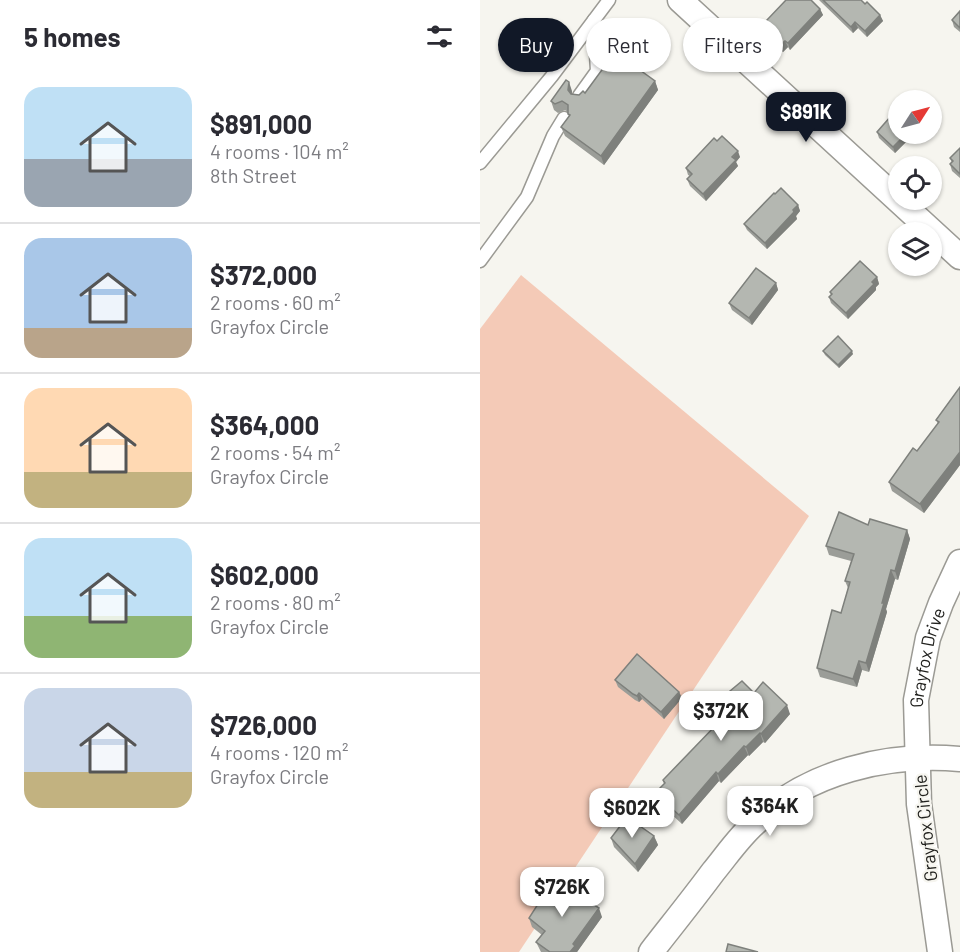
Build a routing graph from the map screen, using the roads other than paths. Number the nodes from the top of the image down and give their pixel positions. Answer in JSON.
{"nodes":[{"id":1,"x":609,"y":0,"type":"edge"},
{"id":2,"x":680,"y":0,"type":"edge"},
{"id":3,"x":596,"y":18,"type":"edge"},
{"id":4,"x":586,"y":31,"type":"edge"},
{"id":5,"x":596,"y":72,"type":"edge"},
{"id":6,"x":579,"y":96,"type":"edge"},
{"id":7,"x":564,"y":118,"type":"edge"},
{"id":8,"x":480,"y":163,"type":"edge"},
{"id":9,"x":960,"y":257,"type":"edge"},
{"id":10,"x":480,"y":261,"type":"edge"},
{"id":11,"x":960,"y":562,"type":"edge"},
{"id":12,"x":960,"y":759,"type":"edge"},
{"id":13,"x":917,"y":760,"type":"junction"},
{"id":14,"x":651,"y":952,"type":"edge"},
{"id":15,"x":940,"y":952,"type":"edge"}],
"edges":[{"from":1,"to":3,"type":"lane"},
{"from":2,"to":9,"type":"street"},
{"from":4,"to":8,"type":"lane"},
{"from":5,"to":6,"type":"lane"},
{"from":7,"to":10,"type":"lane"},
{"from":11,"to":13,"type":"street","name":"Grayfox Drive"},
{"from":12,"to":13,"type":"street"},
{"from":13,"to":14,"type":"street","name":"Grayfox Circle"},
{"from":13,"to":15,"type":"street","name":"Grayfox Circle"}]}
